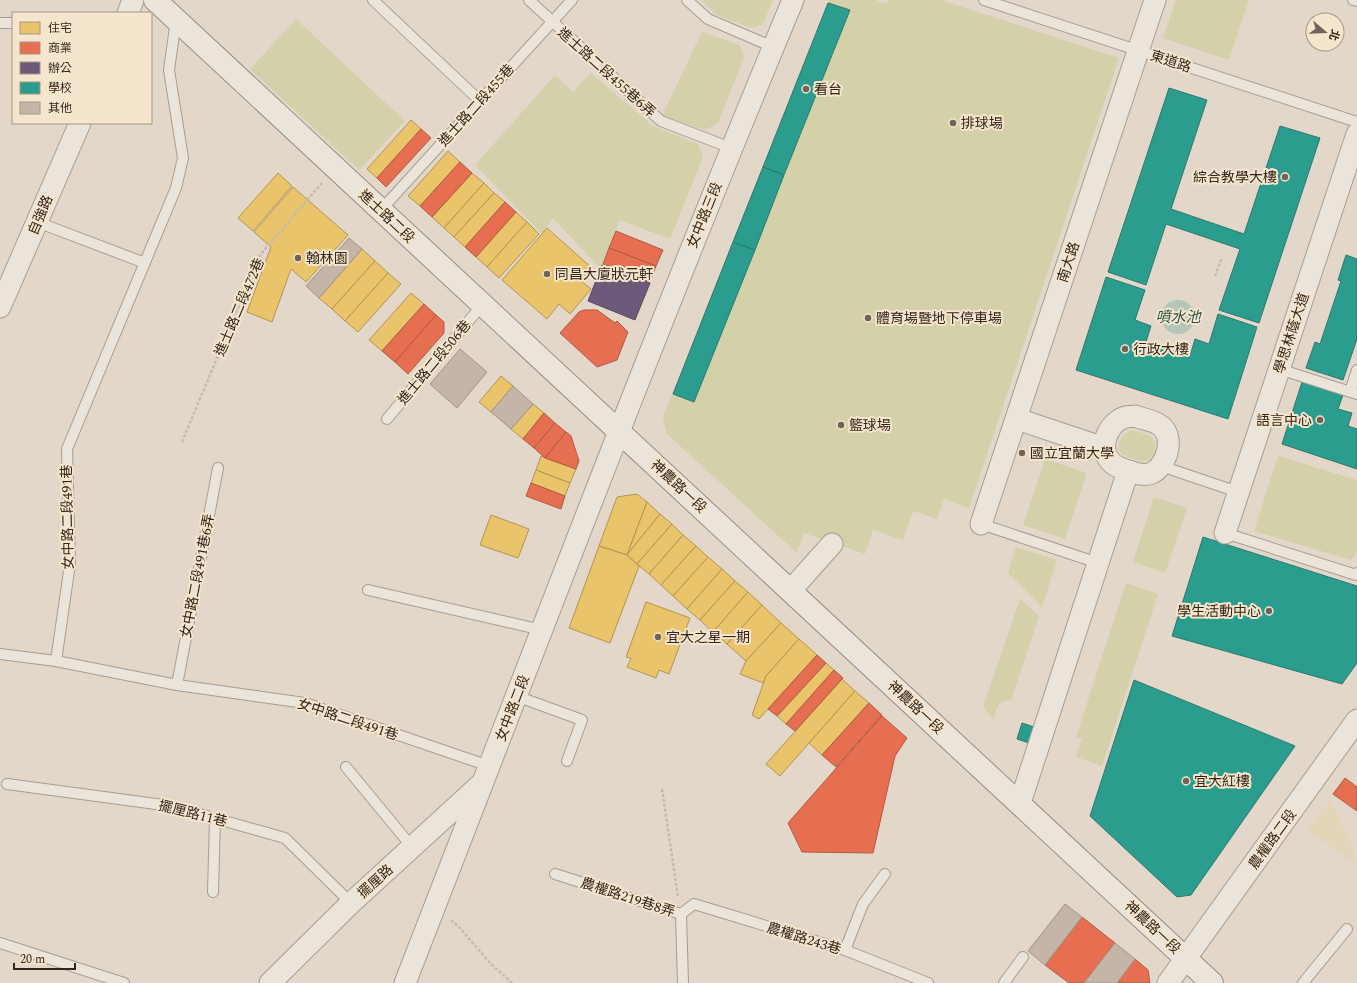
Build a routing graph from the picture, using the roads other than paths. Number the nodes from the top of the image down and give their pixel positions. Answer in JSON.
{"nodes":[{"id":1,"x":133,"y":0,"type":"edge"},
{"id":2,"x":155,"y":0,"type":"edge"},
{"id":3,"x":373,"y":0,"type":"edge"},
{"id":4,"x":529,"y":0,"type":"edge"},
{"id":5,"x":572,"y":0,"type":"edge"},
{"id":6,"x":687,"y":0,"type":"edge"},
{"id":7,"x":793,"y":0,"type":"edge"},
{"id":8,"x":984,"y":0,"type":"edge"},
{"id":9,"x":1155,"y":0,"type":"edge"},
{"id":10,"x":1354,"y":0,"type":"edge"},
{"id":11,"x":1357,"y":1,"type":"edge"},
{"id":12,"x":128,"y":12,"type":"edge"},
{"id":13,"x":176,"y":20,"type":"junction"},
{"id":14,"x":12,"y":22,"type":"edge"},
{"id":15,"x":552,"y":22,"type":"junction"},
{"id":16,"x":0,"y":23,"type":"edge"},
{"id":17,"x":773,"y":47,"type":"junction"},
{"id":18,"x":1138,"y":50,"type":"junction"},
{"id":19,"x":480,"y":101,"type":"junction"},
{"id":20,"x":1357,"y":122,"type":"edge"},
{"id":21,"x":80,"y":124,"type":"edge"},
{"id":22,"x":1357,"y":134,"type":"edge"},
{"id":23,"x":731,"y":148,"type":"junction"},
{"id":24,"x":381,"y":210,"type":"junction"},
{"id":25,"x":37,"y":222,"type":"junction"},
{"id":26,"x":144,"y":263,"type":"junction"},
{"id":27,"x":482,"y":305,"type":"junction"},
{"id":28,"x":0,"y":307,"type":"edge"},
{"id":29,"x":1279,"y":369,"type":"junction"},
{"id":30,"x":1357,"y":370,"type":"edge"},
{"id":31,"x":1353,"y":393,"type":"edge"},
{"id":32,"x":387,"y":419,"type":"dead end"},
{"id":33,"x":1017,"y":419,"type":"junction"},
{"id":34,"x":618,"y":432,"type":"junction"},
{"id":35,"x":1104,"y":448,"type":"junction"},
{"id":36,"x":1161,"y":466,"type":"junction"},
{"id":37,"x":218,"y":468,"type":"dead end"},
{"id":38,"x":1128,"y":471,"type":"junction"},
{"id":39,"x":1238,"y":492,"type":"junction"},
{"id":40,"x":982,"y":524,"type":"joint"},
{"id":41,"x":1225,"y":533,"type":"joint"},
{"id":42,"x":832,"y":544,"type":"dead end"},
{"id":43,"x":1098,"y":563,"type":"junction"},
{"id":44,"x":1357,"y":573,"type":"edge"},
{"id":45,"x":368,"y":590,"type":"dead end"},
{"id":46,"x":791,"y":590,"type":"junction"},
{"id":47,"x":542,"y":630,"type":"junction"},
{"id":48,"x":0,"y":654,"type":"edge"},
{"id":49,"x":56,"y":662,"type":"junction"},
{"id":50,"x":177,"y":685,"type":"junction"},
{"id":51,"x":516,"y":696,"type":"junction"},
{"id":52,"x":1357,"y":721,"type":"edge"},
{"id":53,"x":567,"y":761,"type":"dead end"},
{"id":54,"x":346,"y":767,"type":"dead end"},
{"id":55,"x":486,"y":774,"type":"junction"},
{"id":56,"x":7,"y":784,"type":"dead end"},
{"id":57,"x":1020,"y":803,"type":"junction"},
{"id":58,"x":215,"y":818,"type":"junction"},
{"id":59,"x":412,"y":847,"type":"junction"},
{"id":60,"x":555,"y":874,"type":"dead end"},
{"id":61,"x":885,"y":874,"type":"dead end"},
{"id":62,"x":214,"y":892,"type":"dead end"},
{"id":63,"x":351,"y":903,"type":"junction"},
{"id":64,"x":681,"y":914,"type":"junction"},
{"id":65,"x":1347,"y":929,"type":"dead end"},
{"id":66,"x":0,"y":943,"type":"edge"},
{"id":67,"x":845,"y":950,"type":"junction"},
{"id":68,"x":1023,"y":957,"type":"dead end"},
{"id":69,"x":1186,"y":958,"type":"junction"},
{"id":70,"x":122,"y":983,"type":"edge"},
{"id":71,"x":270,"y":983,"type":"edge"},
{"id":72,"x":405,"y":983,"type":"edge"},
{"id":73,"x":683,"y":983,"type":"edge"},
{"id":74,"x":928,"y":983,"type":"edge"},
{"id":75,"x":1004,"y":983,"type":"edge"},
{"id":76,"x":1168,"y":983,"type":"edge"},
{"id":77,"x":1212,"y":983,"type":"edge"},
{"id":78,"x":1303,"y":983,"type":"edge"}],
"edges":[{"from":1,"to":12,"type":"street"},
{"from":2,"to":13,"type":"street","name":"進士路二段"},
{"from":3,"to":19,"type":"lane"},
{"from":4,"to":15,"type":"lane","name":"進士路二段455巷6弄"},
{"from":5,"to":15,"type":"lane","name":"進士路二段455巷"},
{"from":6,"to":17,"type":"lane"},
{"from":7,"to":17,"type":"street","name":"女中路三段"},
{"from":8,"to":18,"type":"lane","name":"東道路"},
{"from":9,"to":18,"type":"street","name":"南大路"},
{"from":10,"to":11,"type":"lane"},
{"from":13,"to":24,"type":"street","name":"進士路二段"},
{"from":13,"to":26,"type":"lane","name":"女中路二段491巷"},
{"from":14,"to":16,"type":"lane"},
{"from":15,"to":19,"type":"lane","name":"進士路二段455巷"},
{"from":15,"to":23,"type":"lane","name":"進士路二段455巷6弄"},
{"from":17,"to":23,"type":"street","name":"女中路三段"},
{"from":18,"to":20,"type":"lane","name":"東道路"},
{"from":18,"to":33,"type":"street","name":"南大路"},
{"from":19,"to":24,"type":"lane","name":"進士路二段455巷"},
{"from":21,"to":25,"type":"street","name":"自強路"},
{"from":22,"to":29,"type":"street","name":"學思林蔭大道"},
{"from":23,"to":34,"type":"street","name":"女中路三段"},
{"from":24,"to":27,"type":"street","name":"進士路二段"},
{"from":25,"to":26,"type":"lane"},
{"from":25,"to":28,"type":"street","name":"自強路"},
{"from":26,"to":49,"type":"lane","name":"女中路二段491巷"},
{"from":27,"to":32,"type":"lane","name":"進士路二段506巷"},
{"from":27,"to":34,"type":"street","name":"進士路二段"},
{"from":29,"to":31,"type":"lane"},
{"from":29,"to":39,"type":"street","name":"學思林蔭大道"},
{"from":30,"to":31,"type":"lane"},
{"from":33,"to":35,"type":"street"},
{"from":33,"to":40,"type":"street","name":"南大路"},
{"from":34,"to":46,"type":"street","name":"神農路一段"},
{"from":34,"to":47,"type":"street","name":"女中路二段"},
{"from":35,"to":36,"type":"street"},
{"from":35,"to":38,"type":"street"},
{"from":36,"to":38,"type":"street"},
{"from":36,"to":39,"type":"lane"},
{"from":37,"to":50,"type":"lane","name":"女中路二段491巷6弄"},
{"from":38,"to":43,"type":"street"},
{"from":39,"to":41,"type":"street","name":"學思林蔭大道"},
{"from":40,"to":43,"type":"lane"},
{"from":41,"to":44,"type":"lane"},
{"from":42,"to":46,"type":"street"},
{"from":43,"to":57,"type":"street"},
{"from":45,"to":47,"type":"lane"},
{"from":46,"to":57,"type":"street","name":"神農路一段"},
{"from":47,"to":51,"type":"street","name":"女中路二段"},
{"from":48,"to":49,"type":"lane"},
{"from":49,"to":50,"type":"lane","name":"女中路二段491巷"},
{"from":50,"to":55,"type":"lane","name":"女中路二段491巷"},
{"from":51,"to":53,"type":"lane"},
{"from":51,"to":55,"type":"street","name":"女中路二段"},
{"from":52,"to":69,"type":"street","name":"農權路二段"},
{"from":54,"to":59,"type":"lane"},
{"from":55,"to":59,"type":"street","name":"擺厘路"},
{"from":55,"to":72,"type":"street","name":"女中路二段"},
{"from":56,"to":58,"type":"lane","name":"擺厘路11巷"},
{"from":57,"to":69,"type":"street","name":"神農路一段"},
{"from":58,"to":62,"type":"lane"},
{"from":58,"to":63,"type":"lane","name":"擺厘路11巷"},
{"from":59,"to":63,"type":"street","name":"擺厘路"},
{"from":60,"to":64,"type":"lane","name":"農權路219巷8弄"},
{"from":61,"to":67,"type":"lane"},
{"from":63,"to":71,"type":"street","name":"擺厘路"},
{"from":64,"to":67,"type":"lane","name":"農權路243巷"},
{"from":64,"to":73,"type":"lane","name":"農權路219巷8弄"},
{"from":65,"to":78,"type":"lane"},
{"from":66,"to":70,"type":"lane"},
{"from":67,"to":74,"type":"lane","name":"農權路243巷"},
{"from":68,"to":75,"type":"lane"},
{"from":69,"to":76,"type":"street","name":"農權路二段"},
{"from":69,"to":77,"type":"street","name":"神農路一段"}]}
